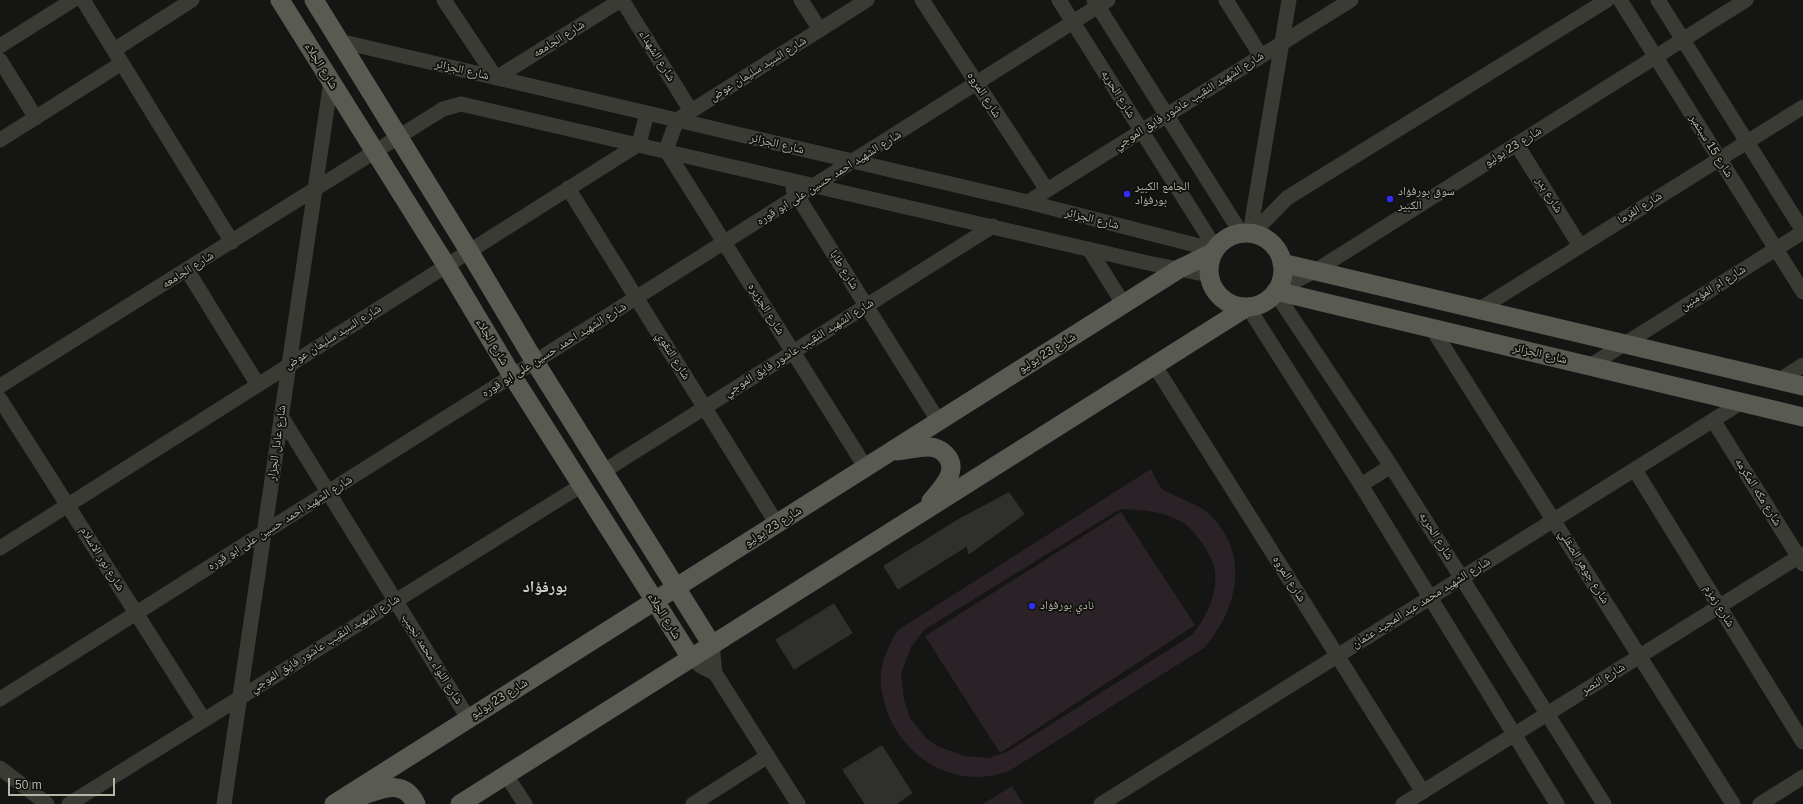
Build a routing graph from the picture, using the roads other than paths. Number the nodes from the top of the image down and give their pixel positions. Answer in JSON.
{"nodes":[{"id":1,"x":73,"y":0,"type":"edge"},
{"id":2,"x":83,"y":0,"type":"edge"},
{"id":3,"x":192,"y":0,"type":"edge"},
{"id":4,"x":280,"y":0,"type":"edge"},
{"id":5,"x":314,"y":0,"type":"edge"},
{"id":6,"x":444,"y":0,"type":"edge"},
{"id":7,"x":622,"y":0,"type":"edge"},
{"id":8,"x":801,"y":0,"type":"edge"},
{"id":9,"x":867,"y":0,"type":"edge"},
{"id":10,"x":922,"y":0,"type":"edge"},
{"id":11,"x":1059,"y":0,"type":"edge"},
{"id":12,"x":1226,"y":0,"type":"edge"},
{"id":13,"x":1289,"y":0,"type":"edge"},
{"id":14,"x":1351,"y":0,"type":"edge"},
{"id":15,"x":1607,"y":0,"type":"edge"},
{"id":16,"x":1620,"y":0,"type":"edge"},
{"id":17,"x":1658,"y":0,"type":"edge"},
{"id":18,"x":1746,"y":0,"type":"edge"},
{"id":19,"x":1100,"y":2,"type":"edge"},
{"id":20,"x":1073,"y":22,"type":"junction"},
{"id":21,"x":820,"y":30,"type":"junction"},
{"id":22,"x":1683,"y":40,"type":"junction"},
{"id":23,"x":339,"y":41,"type":"junction"},
{"id":24,"x":1282,"y":43,"type":"junction"},
{"id":25,"x":0,"y":46,"type":"edge"},
{"id":26,"x":114,"y":50,"type":"junction"},
{"id":27,"x":1261,"y":56,"type":"junction"},
{"id":28,"x":1656,"y":57,"type":"junction"},
{"id":29,"x":0,"y":60,"type":"edge"},
{"id":30,"x":122,"y":63,"type":"junction"},
{"id":31,"x":496,"y":78,"type":"junction"},
{"id":32,"x":331,"y":81,"type":"junction"},
{"id":33,"x":977,"y":84,"type":"junction"},
{"id":34,"x":1803,"y":107,"type":"edge"},
{"id":35,"x":691,"y":111,"type":"junction"},
{"id":36,"x":647,"y":113,"type":"junction"},
{"id":37,"x":1166,"y":116,"type":"junction"},
{"id":38,"x":36,"y":118,"type":"junction"},
{"id":39,"x":677,"y":120,"type":"junction"},
{"id":40,"x":1141,"y":131,"type":"junction"},
{"id":41,"x":399,"y":138,"type":"junction"},
{"id":42,"x":0,"y":140,"type":"edge"},
{"id":43,"x":1747,"y":142,"type":"junction"},
{"id":44,"x":639,"y":144,"type":"junction"},
{"id":45,"x":1517,"y":145,"type":"junction"},
{"id":46,"x":666,"y":150,"type":"junction"},
{"id":47,"x":375,"y":153,"type":"junction"},
{"id":48,"x":1720,"y":159,"type":"junction"},
{"id":49,"x":854,"y":162,"type":"junction"},
{"id":50,"x":787,"y":178,"type":"junction"},
{"id":51,"x":816,"y":185,"type":"junction"},
{"id":52,"x":568,"y":188,"type":"junction"},
{"id":53,"x":1047,"y":190,"type":"junction"},
{"id":54,"x":314,"y":191,"type":"junction"},
{"id":55,"x":798,"y":197,"type":"junction"},
{"id":56,"x":1028,"y":202,"type":"junction"},
{"id":57,"x":993,"y":226,"type":"junction"},
{"id":58,"x":1803,"y":232,"type":"edge"},
{"id":59,"x":1248,"y":233,"type":"junction"},
{"id":60,"x":232,"y":242,"type":"junction"},
{"id":61,"x":724,"y":243,"type":"junction"},
{"id":62,"x":1580,"y":246,"type":"junction"},
{"id":63,"x":1089,"y":249,"type":"junction"},
{"id":64,"x":1776,"y":249,"type":"junction"},
{"id":65,"x":1215,"y":250,"type":"junction"},
{"id":66,"x":469,"y":251,"type":"junction"},
{"id":67,"x":1282,"y":263,"type":"junction"},
{"id":68,"x":446,"y":265,"type":"junction"},
{"id":69,"x":1179,"y":269,"type":"junction"},
{"id":70,"x":187,"y":270,"type":"junction"},
{"id":71,"x":1315,"y":271,"type":"junction"},
{"id":72,"x":1209,"y":275,"type":"junction"},
{"id":73,"x":1276,"y":291,"type":"junction"},
{"id":74,"x":1803,"y":292,"type":"edge"},
{"id":75,"x":637,"y":298,"type":"junction"},
{"id":76,"x":1124,"y":304,"type":"junction"},
{"id":77,"x":867,"y":306,"type":"junction"},
{"id":78,"x":1248,"y":307,"type":"junction"},
{"id":79,"x":1478,"y":310,"type":"junction"},
{"id":80,"x":1434,"y":330,"type":"junction"},
{"id":81,"x":1624,"y":344,"type":"junction"},
{"id":82,"x":793,"y":352,"type":"junction"},
{"id":83,"x":535,"y":362,"type":"junction"},
{"id":84,"x":289,"y":365,"type":"junction"},
{"id":85,"x":1591,"y":365,"type":"junction"},
{"id":86,"x":1803,"y":365,"type":"edge"},
{"id":87,"x":1154,"y":366,"type":"junction"},
{"id":88,"x":513,"y":377,"type":"junction"},
{"id":89,"x":1778,"y":381,"type":"junction"},
{"id":90,"x":258,"y":385,"type":"junction"},
{"id":91,"x":0,"y":386,"type":"edge"},
{"id":92,"x":1803,"y":386,"type":"edge"},
{"id":93,"x":0,"y":399,"type":"edge"},
{"id":94,"x":1742,"y":402,"type":"junction"},
{"id":95,"x":705,"y":407,"type":"junction"},
{"id":96,"x":281,"y":416,"type":"junction"},
{"id":97,"x":1803,"y":417,"type":"edge"},
{"id":98,"x":1713,"y":420,"type":"junction"},
{"id":99,"x":939,"y":422,"type":"junction"},
{"id":100,"x":891,"y":452,"type":"junction"},
{"id":101,"x":1391,"y":466,"type":"junction"},
{"id":102,"x":866,"y":468,"type":"junction"},
{"id":103,"x":604,"y":470,"type":"junction"},
{"id":104,"x":1635,"y":470,"type":"junction"},
{"id":105,"x":582,"y":485,"type":"junction"},
{"id":106,"x":1361,"y":485,"type":"junction"},
{"id":107,"x":329,"y":493,"type":"junction"},
{"id":108,"x":68,"y":505,"type":"junction"},
{"id":109,"x":920,"y":515,"type":"junction"},
{"id":110,"x":1554,"y":520,"type":"junction"},
{"id":111,"x":778,"y":524,"type":"junction"},
{"id":112,"x":264,"y":534,"type":"junction"},
{"id":113,"x":0,"y":548,"type":"edge"},
{"id":114,"x":1802,"y":558,"type":"edge"},
{"id":115,"x":1462,"y":578,"type":"junction"},
{"id":116,"x":676,"y":587,"type":"junction"},
{"id":117,"x":1430,"y":597,"type":"junction"},
{"id":118,"x":396,"y":600,"type":"junction"},
{"id":119,"x":655,"y":601,"type":"junction"},
{"id":120,"x":1720,"y":606,"type":"junction"},
{"id":121,"x":137,"y":614,"type":"junction"},
{"id":122,"x":712,"y":645,"type":"junction"},
{"id":123,"x":1337,"y":656,"type":"junction"},
{"id":124,"x":1640,"y":656,"type":"junction"},
{"id":125,"x":691,"y":658,"type":"junction"},
{"id":126,"x":715,"y":673,"type":"junction"},
{"id":127,"x":239,"y":698,"type":"junction"},
{"id":128,"x":0,"y":700,"type":"edge"},
{"id":129,"x":1548,"y":713,"type":"junction"},
{"id":130,"x":468,"y":718,"type":"junction"},
{"id":131,"x":204,"y":720,"type":"junction"},
{"id":132,"x":1515,"y":734,"type":"junction"},
{"id":133,"x":1803,"y":742,"type":"edge"},
{"id":134,"x":0,"y":756,"type":"edge"},
{"id":135,"x":768,"y":756,"type":"junction"},
{"id":136,"x":0,"y":768,"type":"edge"},
{"id":137,"x":506,"y":775,"type":"junction"},
{"id":138,"x":1803,"y":777,"type":"edge"},
{"id":139,"x":14,"y":779,"type":"junction"},
{"id":140,"x":1423,"y":792,"type":"junction"},
{"id":141,"x":1123,"y":798,"type":"edge"},
{"id":142,"x":1764,"y":803,"type":"edge"},
{"id":143,"x":47,"y":804,"type":"edge"},
{"id":144,"x":69,"y":804,"type":"edge"},
{"id":145,"x":224,"y":804,"type":"edge"},
{"id":146,"x":335,"y":804,"type":"edge"},
{"id":147,"x":416,"y":804,"type":"edge"},
{"id":148,"x":460,"y":804,"type":"edge"},
{"id":149,"x":525,"y":804,"type":"edge"},
{"id":150,"x":693,"y":804,"type":"edge"},
{"id":151,"x":798,"y":804,"type":"edge"},
{"id":152,"x":1101,"y":804,"type":"edge"},
{"id":153,"x":1403,"y":804,"type":"edge"},
{"id":154,"x":1556,"y":804,"type":"edge"},
{"id":155,"x":1604,"y":804,"type":"edge"},
{"id":156,"x":1733,"y":804,"type":"edge"}],
"edges":[{"from":1,"to":25,"type":"street"},
{"from":2,"to":26,"type":"street"},
{"from":3,"to":26,"type":"street"},
{"from":4,"to":32,"type":"main road","name":"شارع الجلاء"},
{"from":5,"to":23,"type":"main road","name":"شارع الجلاء"},
{"from":6,"to":31,"type":"street"},
{"from":7,"to":31,"type":"street","name":"شارع الجامعه"},
{"from":7,"to":35,"type":"street","name":"شارع الشهداء"},
{"from":8,"to":21,"type":"street"},
{"from":9,"to":21,"type":"street","name":"شارع السيد سليمان عوض"},
{"from":10,"to":33,"type":"street","name":"شارع المروه"},
{"from":11,"to":20,"type":"street","name":"شارع الحريه"},
{"from":12,"to":27,"type":"street"},
{"from":13,"to":24,"type":"street"},
{"from":14,"to":24,"type":"street","name":"شارع الشهيد النقيب عاشور فايق الموجي"},
{"from":15,"to":59,"type":"street"},
{"from":16,"to":28,"type":"street","name":"شارع 15 سبتمبر"},
{"from":17,"to":22,"type":"street"},
{"from":18,"to":22,"type":"street","name":"شارع 23 يوليو"},
{"from":19,"to":20,"type":"street","name":"شارع الشهيد احمد حسين على ابو قوره"},
{"from":19,"to":37,"type":"street"},
{"from":20,"to":33,"type":"street","name":"شارع الشهيد احمد حسين على ابو قوره"},
{"from":20,"to":40,"type":"street","name":"شارع الحريه"},
{"from":21,"to":35,"type":"street","name":"شارع السيد سليمان عوض"},
{"from":22,"to":28,"type":"street","name":"شارع 23 يوليو"},
{"from":22,"to":43,"type":"street"},
{"from":23,"to":31,"type":"street","name":"شارع الجزائر"},
{"from":23,"to":41,"type":"main road","name":"شارع الجلاء"},
{"from":24,"to":27,"type":"street","name":"شارع الشهيد النقيب عاشور فايق الموجي"},
{"from":24,"to":59,"type":"street"},
{"from":26,"to":30,"type":"street"},
{"from":27,"to":37,"type":"street","name":"شارع الشهيد النقيب عاشور فايق الموجي"},
{"from":28,"to":45,"type":"street","name":"شارع 23 يوليو"},
{"from":28,"to":48,"type":"street","name":"شارع 15 سبتمبر"},
{"from":29,"to":38,"type":"street"},
{"from":30,"to":38,"type":"street"},
{"from":30,"to":60,"type":"street"},
{"from":31,"to":36,"type":"street","name":"شارع الجزائر"},
{"from":32,"to":47,"type":"main road","name":"شارع الجلاء"},
{"from":32,"to":54,"type":"street","name":"شارع عادل الجزار"},
{"from":33,"to":49,"type":"street","name":"شارع الشهيد احمد حسين على ابو قوره"},
{"from":33,"to":53,"type":"street","name":"شارع المروه"},
{"from":34,"to":43,"type":"street","name":"شارع الفرما"},
{"from":35,"to":39,"type":"street","name":"شارع السيد سليمان عوض"},
{"from":36,"to":39,"type":"street","name":"شارع الجزائر"},
{"from":36,"to":44,"type":"street"},
{"from":37,"to":40,"type":"street","name":"شارع الشهيد النقيب عاشور فايق الموجي"},
{"from":37,"to":59,"type":"street"},
{"from":38,"to":42,"type":"street"},
{"from":39,"to":46,"type":"street"},
{"from":39,"to":49,"type":"street","name":"شارع الجزائر"},
{"from":40,"to":53,"type":"street","name":"شارع الشهيد النقيب عاشور فايق الموجي"},
{"from":40,"to":65,"type":"street","name":"شارع الحريه"},
{"from":41,"to":44,"type":"street"},
{"from":41,"to":47,"type":"street","name":"شارع الجامعه"},
{"from":41,"to":66,"type":"main road","name":"شارع الجلاء"},
{"from":43,"to":48,"type":"street","name":"شارع الفرما"},
{"from":43,"to":58,"type":"street"},
{"from":44,"to":46,"type":"street"},
{"from":44,"to":52,"type":"street","name":"شارع السيد سليمان عوض"},
{"from":45,"to":62,"type":"street","name":"شارع بدر"},
{"from":45,"to":71,"type":"street","name":"شارع 23 يوليو"},
{"from":46,"to":50,"type":"street"},
{"from":46,"to":61,"type":"street","name":"شارع الجزيره"},
{"from":47,"to":54,"type":"street","name":"شارع الجامعه"},
{"from":47,"to":68,"type":"main road","name":"شارع الجلاء"},
{"from":48,"to":62,"type":"street","name":"شارع الفرما"},
{"from":48,"to":64,"type":"street","name":"شارع 15 سبتمبر"},
{"from":49,"to":51,"type":"street","name":"شارع الشهيد احمد حسين على ابو قوره"},
{"from":49,"to":56,"type":"street","name":"شارع الجزائر"},
{"from":50,"to":51,"type":"street"},
{"from":50,"to":55,"type":"street","name":"شارع طابا"},
{"from":51,"to":55,"type":"street","name":"شارع الشهيد احمد حسين على ابو قوره"},
{"from":51,"to":57,"type":"street"},
{"from":52,"to":66,"type":"street","name":"شارع السيد سليمان عوض"},
{"from":52,"to":75,"type":"street","name":"شارع التقوي"},
{"from":53,"to":56,"type":"street","name":"شارع الشهيد النقيب عاشور فايق الموجي"},
{"from":54,"to":60,"type":"street","name":"شارع الجامعه"},
{"from":54,"to":84,"type":"street","name":"شارع عادل الجزار"},
{"from":55,"to":61,"type":"street","name":"شارع الشهيد احمد حسين على ابو قوره"},
{"from":55,"to":77,"type":"street","name":"شارع طابا"},
{"from":56,"to":65,"type":"street","name":"شارع الجزائر"},
{"from":57,"to":63,"type":"street"},
{"from":57,"to":77,"type":"street","name":"شارع الشهيد النقيب عاشور فايق الموجي"},
{"from":58,"to":64,"type":"street","name":"شارع ام المؤمنين"},
{"from":59,"to":65,"type":"main road"},
{"from":59,"to":67,"type":"main road"},
{"from":60,"to":70,"type":"street","name":"شارع الجامعه"},
{"from":61,"to":75,"type":"street","name":"شارع الشهيد احمد حسين على ابو قوره"},
{"from":61,"to":82,"type":"street","name":"شارع الجزيره"},
{"from":62,"to":79,"type":"street","name":"شارع الفرما"},
{"from":63,"to":69,"type":"street"},
{"from":63,"to":76,"type":"street"},
{"from":64,"to":74,"type":"street","name":"شارع 15 سبتمبر"},
{"from":64,"to":81,"type":"street","name":"شارع ام المؤمنين"},
{"from":65,"to":69,"type":"main road","name":"شارع 23 يوليو"},
{"from":65,"to":72,"type":"main road"},
{"from":66,"to":68,"type":"street","name":"شارع السيد سليمان عوض"},
{"from":66,"to":83,"type":"main road","name":"شارع الجلاء"},
{"from":67,"to":71,"type":"main road"},
{"from":67,"to":73,"type":"main road"},
{"from":68,"to":84,"type":"street","name":"شارع السيد سليمان عوض"},
{"from":68,"to":88,"type":"main road","name":"شارع الجلاء"},
{"from":69,"to":72,"type":"street"},
{"from":69,"to":76,"type":"main road","name":"شارع 23 يوليو"},
{"from":70,"to":90,"type":"street"},
{"from":70,"to":91,"type":"street","name":"شارع الجامعه"},
{"from":71,"to":73,"type":"street","name":"شارع 23 يوليو"},
{"from":71,"to":79,"type":"main road"},
{"from":72,"to":78,"type":"main road"},
{"from":73,"to":78,"type":"main road"},
{"from":73,"to":80,"type":"main road","name":"شارع الجزائر"},
{"from":73,"to":101,"type":"street","name":"شارع الحريه"},
{"from":75,"to":83,"type":"street","name":"شارع الشهيد احمد حسين على ابو قوره"},
{"from":75,"to":95,"type":"street","name":"شارع التقوي"},
{"from":76,"to":99,"type":"main road","name":"شارع 23 يوليو"},
{"from":77,"to":82,"type":"street","name":"شارع الشهيد النقيب عاشور فايق الموجي"},
{"from":77,"to":99,"type":"street","name":"شارع طابا"},
{"from":78,"to":87,"type":"main road"},
{"from":78,"to":106,"type":"street"},
{"from":79,"to":81,"type":"main road"},
{"from":80,"to":85,"type":"main road","name":"شارع الجزائر"},
{"from":80,"to":110,"type":"street","name":"شارع جوهر الصقلي"},
{"from":81,"to":85,"type":"street","name":"شارع ام المؤمنين"},
{"from":81,"to":89,"type":"main road"},
{"from":82,"to":95,"type":"street","name":"شارع الشهيد النقيب عاشور فايق الموجي"},
{"from":82,"to":102,"type":"street","name":"شارع الجزيره"},
{"from":83,"to":88,"type":"street","name":"شارع الشهيد احمد حسين على ابو قوره"},
{"from":83,"to":103,"type":"main road","name":"شارع الجلاء"},
{"from":84,"to":90,"type":"street","name":"شارع السيد سليمان عوض"},
{"from":84,"to":96,"type":"street","name":"شارع عادل الجزار"},
{"from":85,"to":94,"type":"main road","name":"شارع الجزائر"},
{"from":86,"to":89,"type":"street"},
{"from":87,"to":109,"type":"main road"},
{"from":87,"to":123,"type":"street","name":"شارع المروه"},
{"from":88,"to":105,"type":"main road","name":"شارع الجلاء"},
{"from":88,"to":107,"type":"street","name":"شارع الشهيد احمد حسين على ابو قوره"},
{"from":89,"to":92,"type":"main road"},
{"from":90,"to":108,"type":"street","name":"شارع السيد سليمان عوض"},
{"from":93,"to":108,"type":"street","name":"شارع نور الاسلام"},
{"from":94,"to":97,"type":"main road","name":"شارع الجزائر"},
{"from":94,"to":98,"type":"street","name":"شارع الشهيد محمد عبد المجيد عثمان"},
{"from":95,"to":103,"type":"street","name":"شارع الشهيد النقيب عاشور فايق الموجي"},
{"from":95,"to":111,"type":"street","name":"شارع التقوي"},
{"from":96,"to":107,"type":"street","name":"شارع اللواء محمد نجيب"},
{"from":96,"to":112,"type":"street","name":"شارع عادل الجزار"},
{"from":98,"to":104,"type":"street","name":"شارع الشهيد محمد عبد المجيد عثمان"},
{"from":98,"to":114,"type":"street","name":"شارع مكه المكرمه"},
{"from":99,"to":100,"type":"main road","name":"شارع 23 يوليو"},
{"from":100,"to":102,"type":"main road","name":"شارع 23 يوليو"},
{"from":100,"to":109,"type":"main road"},
{"from":101,"to":106,"type":"street"},
{"from":101,"to":115,"type":"street","name":"شارع الحريه"},
{"from":102,"to":111,"type":"main road","name":"شارع 23 يوليو"},
{"from":103,"to":116,"type":"main road","name":"شارع الجلاء"},
{"from":104,"to":110,"type":"street","name":"شارع الشهيد محمد عبد المجيد عثمان"},
{"from":104,"to":120,"type":"street","name":"شارع زمزم"},
{"from":105,"to":118,"type":"street","name":"شارع الشهيد النقيب عاشور فايق الموجي"},
{"from":105,"to":119,"type":"main road","name":"شارع الجلاء"},
{"from":106,"to":117,"type":"street"},
{"from":107,"to":112,"type":"street","name":"شارع الشهيد احمد حسين على ابو قوره"},
{"from":107,"to":118,"type":"street","name":"شارع اللواء محمد نجيب"},
{"from":108,"to":113,"type":"street","name":"شارع السيد سليمان عوض"},
{"from":108,"to":121,"type":"street","name":"شارع نور الاسلام"},
{"from":109,"to":122,"type":"main road"},
{"from":110,"to":115,"type":"street","name":"شارع الشهيد محمد عبد المجيد عثمان"},
{"from":110,"to":124,"type":"street","name":"شارع جوهر الصقلي"},
{"from":111,"to":116,"type":"main road","name":"شارع 23 يوليو"},
{"from":112,"to":121,"type":"street","name":"شارع الشهيد احمد حسين على ابو قوره"},
{"from":112,"to":127,"type":"street","name":"شارع عادل الجزار"},
{"from":114,"to":120,"type":"street","name":"شارع النصر"},
{"from":115,"to":117,"type":"street","name":"شارع الشهيد محمد عبد المجيد عثمان"},
{"from":115,"to":129,"type":"street","name":"شارع الحريه"},
{"from":116,"to":119,"type":"main road","name":"شارع 23 يوليو"},
{"from":116,"to":122,"type":"main road","name":"شارع الجلاء"},
{"from":117,"to":123,"type":"street","name":"شارع الشهيد محمد عبد المجيد عثمان"},
{"from":117,"to":132,"type":"street"},
{"from":118,"to":127,"type":"street","name":"شارع الشهيد النقيب عاشور فايق الموجي"},
{"from":118,"to":130,"type":"street","name":"شارع اللواء محمد نجيب"},
{"from":119,"to":125,"type":"main road","name":"شارع الجلاء"},
{"from":119,"to":130,"type":"main road","name":"شارع 23 يوليو"},
{"from":120,"to":124,"type":"street","name":"شارع النصر"},
{"from":120,"to":133,"type":"street","name":"شارع زمزم"},
{"from":121,"to":128,"type":"street","name":"شارع الشهيد احمد حسين على ابو قوره"},
{"from":121,"to":131,"type":"street","name":"شارع نور الاسلام"},
{"from":122,"to":125,"type":"main road"},
{"from":122,"to":126,"type":"street","name":"شارع الجلاء"},
{"from":123,"to":140,"type":"street","name":"شارع المروه"},
{"from":123,"to":141,"type":"street","name":"شارع الشهيد محمد عبد المجيد عثمان"},
{"from":124,"to":129,"type":"street","name":"شارع النصر"},
{"from":124,"to":156,"type":"street","name":"شارع جوهر الصقلي"},
{"from":125,"to":126,"type":"street","name":"شارع الجلاء"},
{"from":125,"to":137,"type":"main road"},
{"from":126,"to":135,"type":"street","name":"شارع الجلاء"},
{"from":127,"to":131,"type":"street","name":"شارع الشهيد النقيب عاشور فايق الموجي"},
{"from":127,"to":145,"type":"street","name":"شارع عادل الجزار"},
{"from":129,"to":132,"type":"street","name":"شارع النصر"},
{"from":129,"to":155,"type":"street","name":"شارع الحريه"},
{"from":130,"to":146,"type":"main road","name":"شارع 23 يوليو"},
{"from":131,"to":144,"type":"street","name":"شارع الشهيد النقيب عاشور فايق الموجي"},
{"from":132,"to":140,"type":"street","name":"شارع النصر"},
{"from":132,"to":154,"type":"street"},
{"from":134,"to":139,"type":"street"},
{"from":135,"to":150,"type":"street"},
{"from":135,"to":151,"type":"street","name":"شارع الجلاء"},
{"from":136,"to":139,"type":"street"},
{"from":137,"to":148,"type":"main road"},
{"from":137,"to":149,"type":"street"},
{"from":138,"to":142,"type":"street"},
{"from":139,"to":143,"type":"street"},
{"from":140,"to":153,"type":"street","name":"شارع النصر"},
{"from":141,"to":152,"type":"street","name":"شارع الشهيد محمد عبد المجيد عثمان"},
{"from":146,"to":147,"type":"main road"}]}
